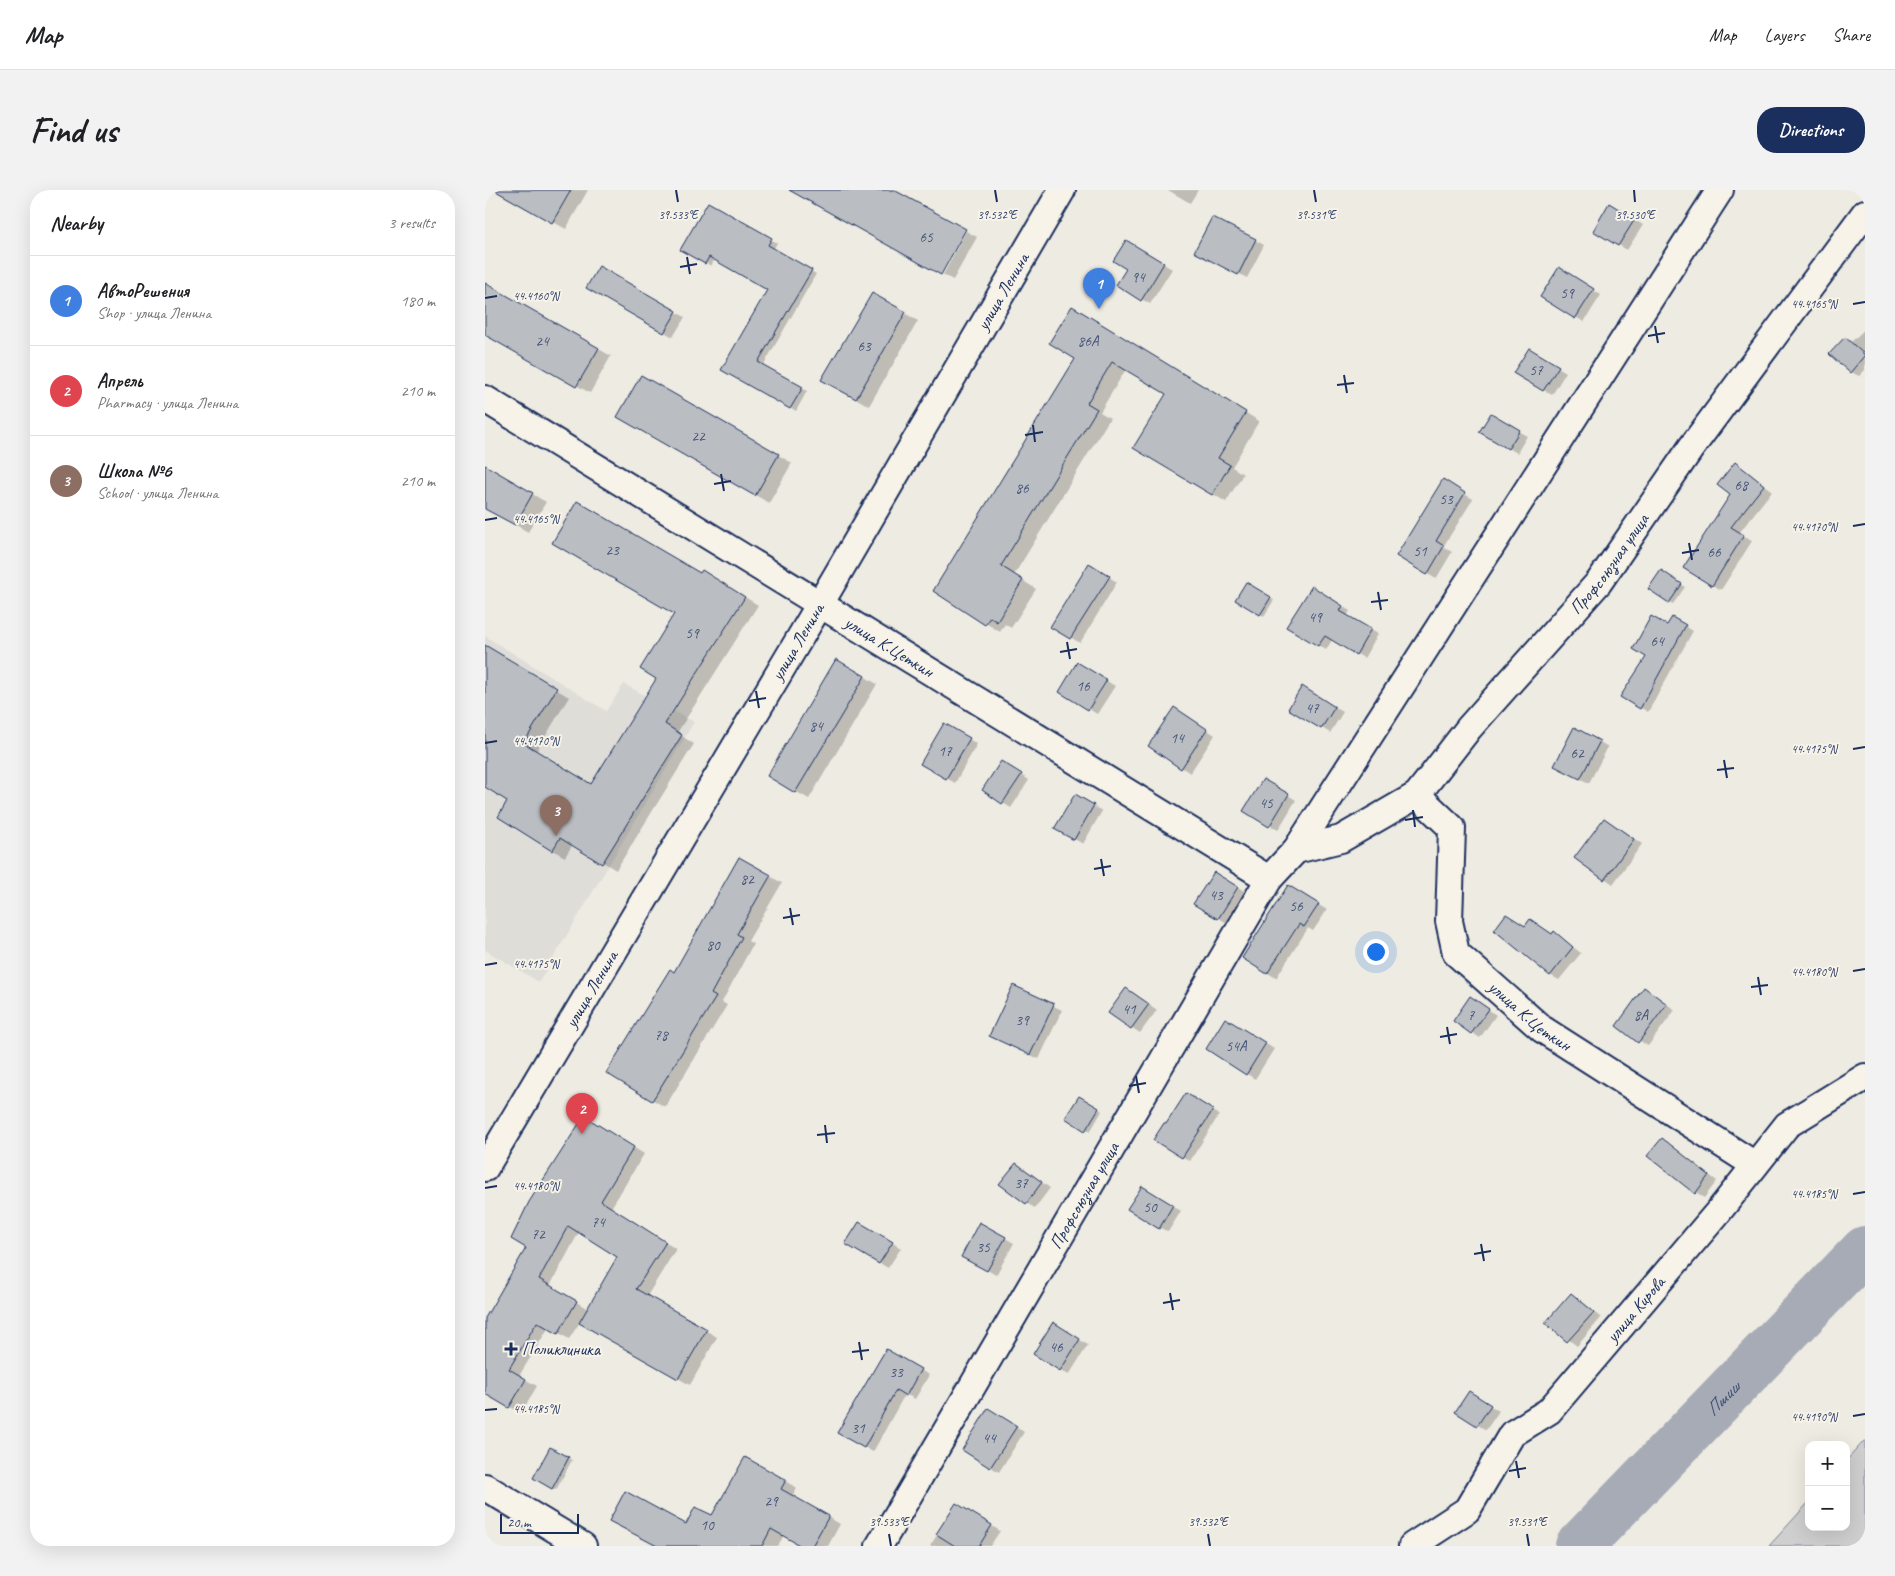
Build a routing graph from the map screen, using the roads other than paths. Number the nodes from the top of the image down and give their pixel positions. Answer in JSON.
{"nodes":[{"id":1,"x":1063,"y":190,"type":"edge"},
{"id":2,"x":1720,"y":190,"type":"edge"},
{"id":3,"x":1865,"y":213,"type":"edge"},
{"id":4,"x":485,"y":399,"type":"edge"},
{"id":5,"x":820,"y":604,"type":"junction"},
{"id":6,"x":1417,"y":795,"type":"junction"},
{"id":7,"x":1296,"y":850,"type":"junction"},
{"id":8,"x":1269,"y":879,"type":"junction"},
{"id":9,"x":1865,"y":1077,"type":"edge"},
{"id":10,"x":1755,"y":1165,"type":"junction"},
{"id":11,"x":485,"y":1168,"type":"edge"},
{"id":12,"x":485,"y":1487,"type":"edge"},
{"id":13,"x":583,"y":1546,"type":"edge"},
{"id":14,"x":879,"y":1546,"type":"edge"},
{"id":15,"x":1412,"y":1546,"type":"edge"}],
"edges":[{"from":1,"to":5,"type":"street","name":"улица Ленина"},
{"from":2,"to":7,"type":"street","name":"Профсоюзная улица"},
{"from":3,"to":6,"type":"street","name":"Профсоюзная улица"},
{"from":4,"to":5,"type":"street","name":"улица К.Цеткин"},
{"from":5,"to":8,"type":"street","name":"улица К.Цеткин"},
{"from":5,"to":11,"type":"street","name":"улица Ленина"},
{"from":6,"to":7,"type":"street","name":"Профсоюзная улица"},
{"from":6,"to":10,"type":"street","name":"улица К.Цеткин"},
{"from":7,"to":8,"type":"street","name":"Профсоюзная улица"},
{"from":8,"to":14,"type":"street","name":"Профсоюзная улица"},
{"from":9,"to":10,"type":"street","name":"улица Кирова"},
{"from":10,"to":15,"type":"street","name":"улица Кирова"},
{"from":12,"to":13,"type":"street"}]}
